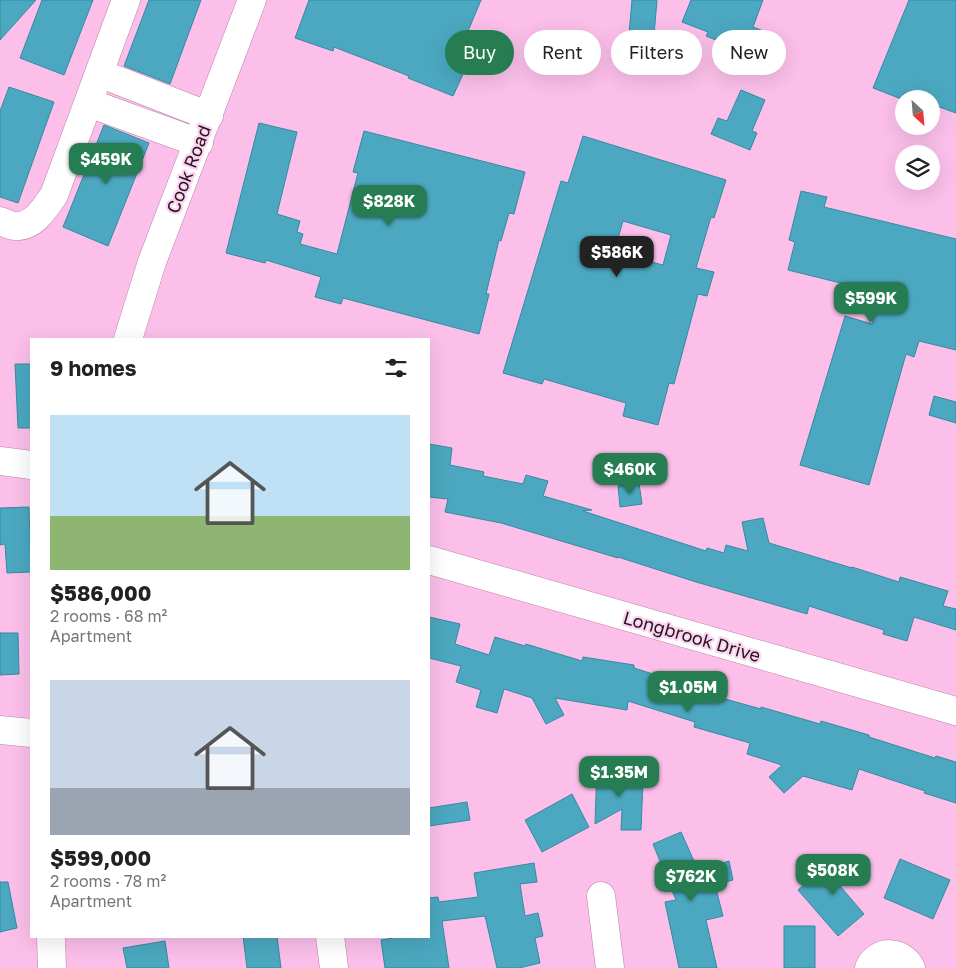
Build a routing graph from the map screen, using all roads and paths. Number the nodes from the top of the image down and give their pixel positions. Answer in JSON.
{"nodes":[{"id":1,"x":126,"y":0,"type":"edge"},
{"id":2,"x":252,"y":0,"type":"edge"},
{"id":3,"x":99,"y":72,"type":"junction"},
{"id":4,"x":89,"y":103,"type":"junction"},
{"id":5,"x":209,"y":116,"type":"junction"},
{"id":6,"x":199,"y":143,"type":"junction"},
{"id":7,"x":0,"y":221,"type":"edge"},
{"id":8,"x":128,"y":338,"type":"edge"},
{"id":9,"x":0,"y":461,"type":"edge"},
{"id":10,"x":30,"y":465,"type":"edge"},
{"id":11,"x":430,"y":560,"type":"edge"},
{"id":12,"x":956,"y":711,"type":"edge"},
{"id":13,"x":0,"y":730,"type":"edge"},
{"id":14,"x":30,"y":733,"type":"edge"},
{"id":15,"x":601,"y":896,"type":"dead end"},
{"id":16,"x":51,"y":938,"type":"edge"},
{"id":17,"x":330,"y":938,"type":"edge"},
{"id":18,"x":52,"y":968,"type":"edge"},
{"id":19,"x":334,"y":968,"type":"edge"},
{"id":20,"x":610,"y":968,"type":"edge"},
{"id":21,"x":869,"y":968,"type":"edge"},
{"id":22,"x":912,"y":968,"type":"edge"}],
"edges":[{"from":1,"to":3,"type":"street"},
{"from":2,"to":5,"type":"street","name":"Cook Road"},
{"from":3,"to":4,"type":"street"},
{"from":3,"to":5,"type":"street"},
{"from":4,"to":6,"type":"street"},
{"from":4,"to":7,"type":"street"},
{"from":5,"to":6,"type":"street","name":"Cook Road"},
{"from":6,"to":8,"type":"street","name":"Cook Road"},
{"from":9,"to":10,"type":"street"},
{"from":11,"to":12,"type":"street","name":"Longbrook Drive"},
{"from":13,"to":14,"type":"street"},
{"from":15,"to":20,"type":"street"},
{"from":16,"to":18,"type":"street"},
{"from":17,"to":19,"type":"street"},
{"from":21,"to":22,"type":"street"}]}
